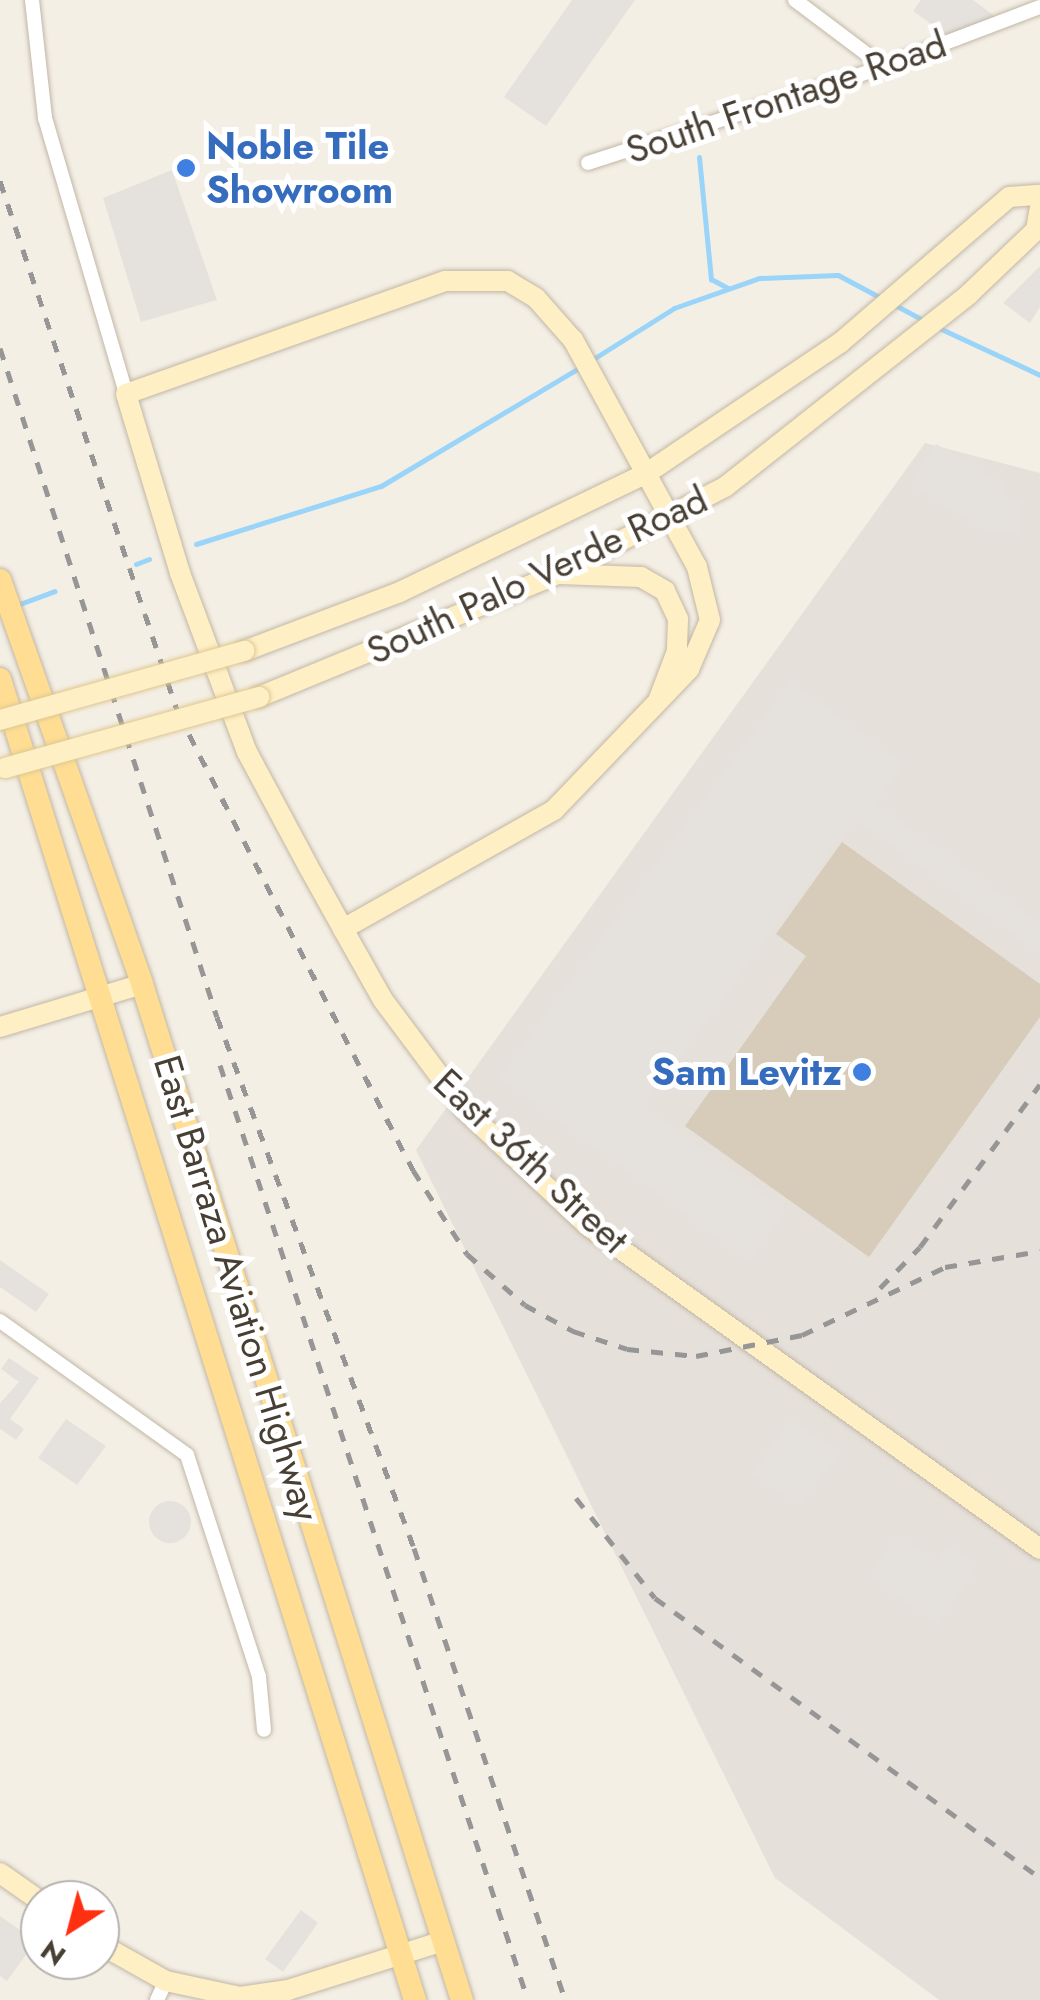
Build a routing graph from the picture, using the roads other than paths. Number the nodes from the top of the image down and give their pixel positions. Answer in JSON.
{"nodes":[{"id":1,"x":32,"y":0,"type":"edge"},
{"id":2,"x":794,"y":0,"type":"edge"},
{"id":3,"x":1040,"y":7,"type":"edge"},
{"id":4,"x":884,"y":66,"type":"junction"},
{"id":5,"x":588,"y":163,"type":"dead end"},
{"id":6,"x":1040,"y":194,"type":"edge"},
{"id":7,"x":1040,"y":208,"type":"edge"},
{"id":8,"x":126,"y":394,"type":"junction"},
{"id":9,"x":647,"y":473,"type":"junction"},
{"id":10,"x":672,"y":519,"type":"junction"},
{"id":11,"x":557,"y":574,"type":"junction"},
{"id":12,"x":0,"y":580,"type":"edge"},
{"id":13,"x":0,"y":679,"type":"edge"},
{"id":14,"x":658,"y":703,"type":"junction"},
{"id":15,"x":0,"y":720,"type":"edge"},
{"id":16,"x":2,"y":768,"type":"edge"},
{"id":17,"x":344,"y":929,"type":"junction"},
{"id":18,"x":142,"y":984,"type":"junction"},
{"id":19,"x":102,"y":996,"type":"junction"},
{"id":20,"x":0,"y":1027,"type":"edge"},
{"id":21,"x":0,"y":1321,"type":"edge"},
{"id":22,"x":1040,"y":1548,"type":"edge"},
{"id":23,"x":264,"y":1730,"type":"dead end"},
{"id":24,"x":442,"y":1941,"type":"junction"},
{"id":25,"x":400,"y":1954,"type":"junction"},
{"id":26,"x":120,"y":1959,"type":"edge"},
{"id":27,"x":161,"y":1990,"type":"edge"},
{"id":28,"x":416,"y":2000,"type":"edge"},
{"id":29,"x":462,"y":2000,"type":"edge"}],
"edges":[{"from":1,"to":8,"type":"street"},
{"from":2,"to":4,"type":"street"},
{"from":3,"to":4,"type":"street","name":"South Frontage Road"},
{"from":4,"to":5,"type":"street","name":"South Frontage Road"},
{"from":6,"to":9,"type":"main road","name":"South Palo Verde Road"},
{"from":7,"to":10,"type":"main road","name":"South Palo Verde Road"},
{"from":8,"to":9,"type":"main road"},
{"from":8,"to":17,"type":"main road","name":"East 36th Street"},
{"from":9,"to":10,"type":"main road"},
{"from":9,"to":15,"type":"main road","name":"South Palo Verde Road","bridge":true},
{"from":10,"to":11,"type":"main road","name":"South Palo Verde Road"},
{"from":10,"to":14,"type":"main road"},
{"from":11,"to":14,"type":"main road"},
{"from":11,"to":16,"type":"main road","name":"South Palo Verde Road","bridge":true},
{"from":12,"to":18,"type":"main road","name":"East Barraza Aviation Highway"},
{"from":13,"to":19,"type":"main road","name":"East Barraza Aviation Highway"},
{"from":14,"to":17,"type":"main road"},
{"from":17,"to":22,"type":"main road","name":"East 36th Street"},
{"from":18,"to":19,"type":"main road"},
{"from":18,"to":24,"type":"main road","name":"East Barraza Aviation Highway"},
{"from":19,"to":20,"type":"main road"},
{"from":19,"to":25,"type":"main road","name":"East Barraza Aviation Highway"},
{"from":21,"to":23,"type":"street"},
{"from":24,"to":25,"type":"main road"},
{"from":24,"to":29,"type":"main road","name":"East Barraza Aviation Highway"},
{"from":25,"to":27,"type":"main road"},
{"from":25,"to":28,"type":"main road","name":"East Barraza Aviation Highway"},
{"from":26,"to":27,"type":"main road"}]}
